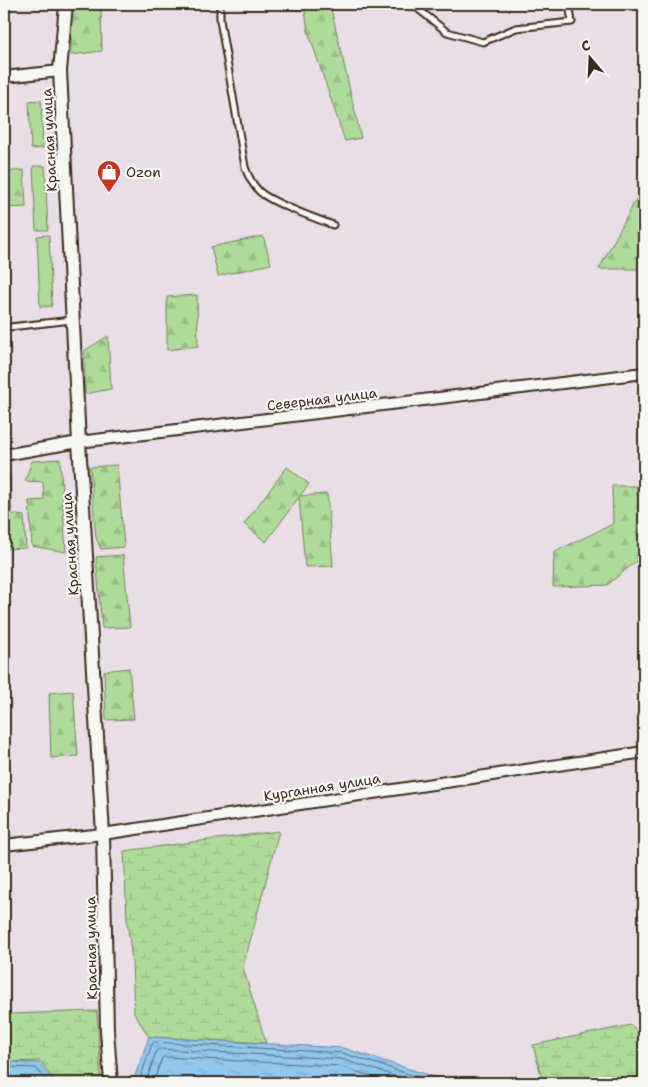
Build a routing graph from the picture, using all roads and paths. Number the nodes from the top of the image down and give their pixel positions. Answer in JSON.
{"nodes":[{"id":1,"x":66,"y":4,"type":"edge"},
{"id":2,"x":220,"y":4,"type":"edge"},
{"id":3,"x":412,"y":4,"type":"edge"},
{"id":4,"x":569,"y":4,"type":"edge"},
{"id":5,"x":60,"y":71,"type":"junction"},
{"id":6,"x":4,"y":76,"type":"edge"},
{"id":7,"x":333,"y":225,"type":"dead end"},
{"id":8,"x":73,"y":320,"type":"junction"},
{"id":9,"x":10,"y":327,"type":"dead end"},
{"id":10,"x":644,"y":374,"type":"edge"},
{"id":11,"x":79,"y":442,"type":"junction"},
{"id":12,"x":4,"y":455,"type":"edge"},
{"id":13,"x":644,"y":752,"type":"edge"},
{"id":14,"x":103,"y":834,"type":"junction"},
{"id":15,"x":4,"y":845,"type":"edge"},
{"id":16,"x":111,"y":1083,"type":"edge"}],
"edges":[{"from":1,"to":5,"type":"street","name":"Красная улица"},
{"from":2,"to":7,"type":"lane"},
{"from":3,"to":4,"type":"lane"},
{"from":5,"to":6,"type":"street"},
{"from":5,"to":8,"type":"street","name":"Красная улица"},
{"from":8,"to":9,"type":"lane"},
{"from":8,"to":11,"type":"street","name":"Красная улица"},
{"from":10,"to":11,"type":"street","name":"Северная улица"},
{"from":11,"to":12,"type":"street","name":"Северная улица"},
{"from":11,"to":14,"type":"street","name":"Красная улица"},
{"from":13,"to":14,"type":"street","name":"Курганная улица"},
{"from":14,"to":15,"type":"street","name":"Курганная улица"},
{"from":14,"to":16,"type":"street","name":"Красная улица"}]}
